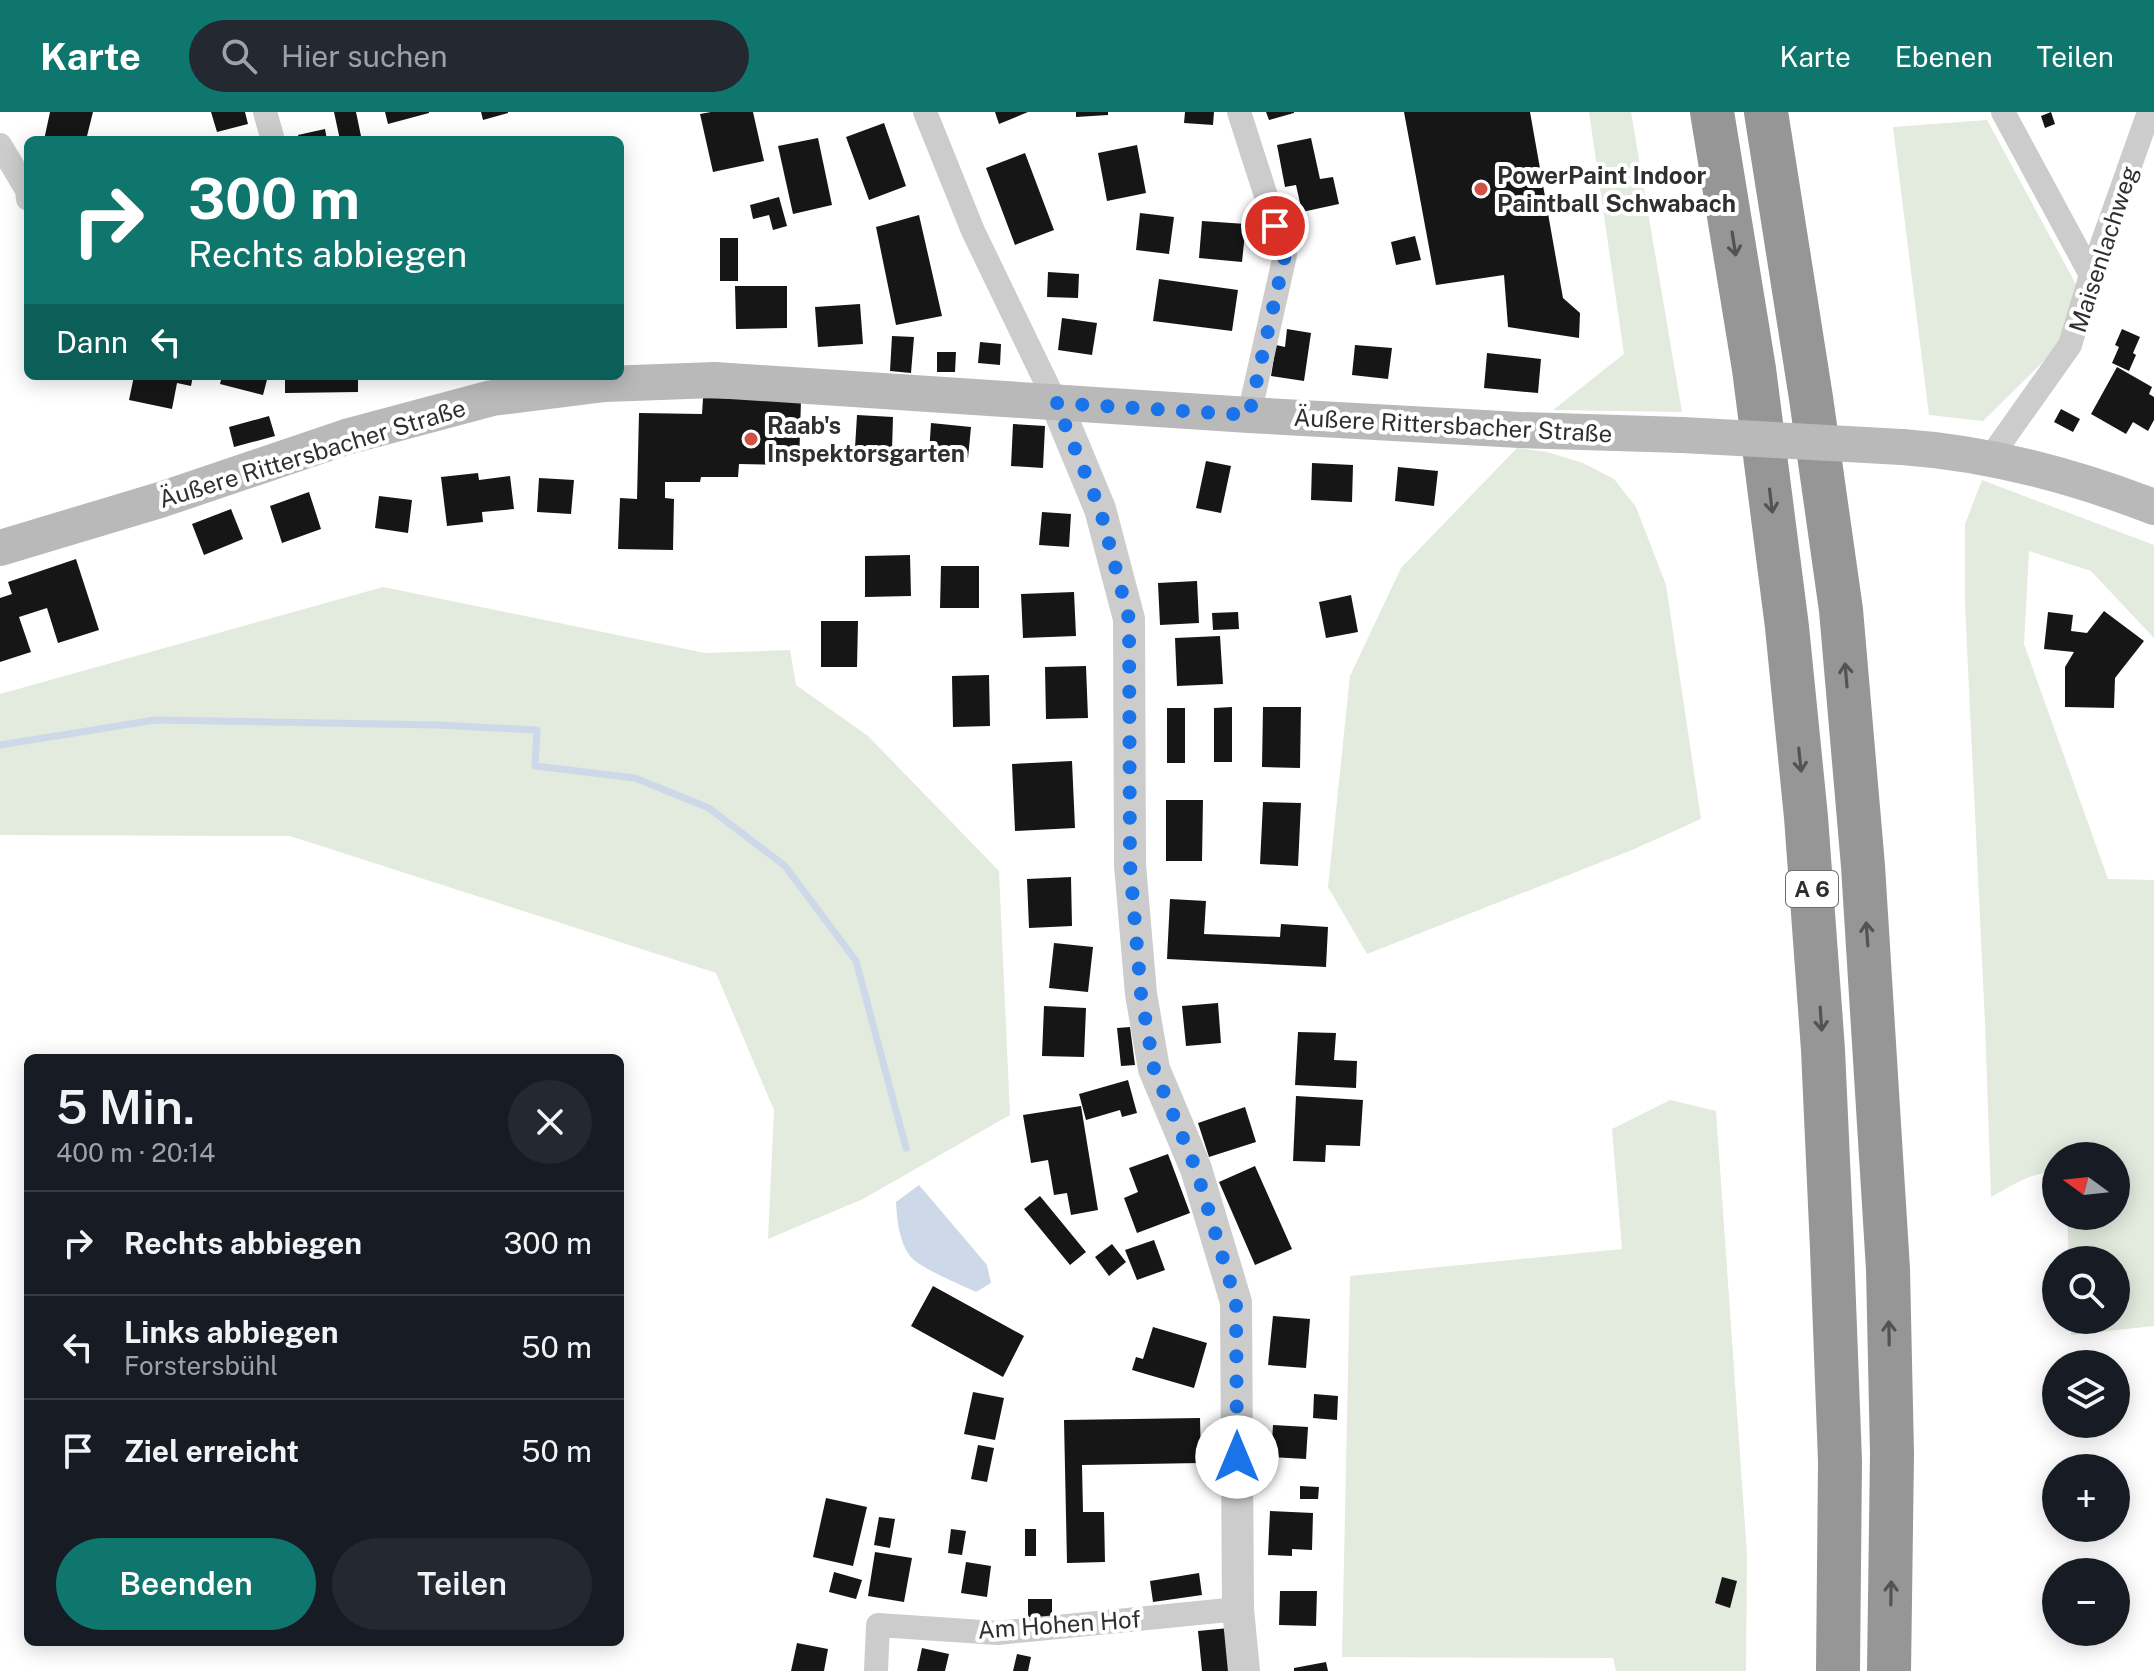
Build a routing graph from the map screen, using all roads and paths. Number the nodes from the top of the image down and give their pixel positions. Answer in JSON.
{"nodes":[{"id":1,"x":265,"y":112,"type":"edge"},
{"id":2,"x":925,"y":112,"type":"edge"},
{"id":3,"x":1239,"y":112,"type":"edge"},
{"id":4,"x":1712,"y":112,"type":"edge"},
{"id":5,"x":1766,"y":112,"type":"edge"},
{"id":6,"x":2003,"y":112,"type":"edge"},
{"id":7,"x":2149,"y":112,"type":"edge"},
{"id":8,"x":272,"y":136,"type":"edge"},
{"id":9,"x":0,"y":145,"type":"edge"},
{"id":10,"x":24,"y":185,"type":"edge"},
{"id":11,"x":2091,"y":275,"type":"junction"},
{"id":12,"x":1056,"y":403,"type":"junction"},
{"id":13,"x":1249,"y":415,"type":"junction"},
{"id":14,"x":1990,"y":458,"type":"junction"},
{"id":15,"x":2154,"y":507,"type":"edge"},
{"id":16,"x":0,"y":548,"type":"edge"},
{"id":17,"x":1238,"y":1609,"type":"junction"},
{"id":18,"x":876,"y":1671,"type":"edge"},
{"id":19,"x":1244,"y":1671,"type":"edge"},
{"id":20,"x":1838,"y":1671,"type":"edge"},
{"id":21,"x":1889,"y":1671,"type":"edge"}],
"edges":[{"from":1,"to":8,"type":"street"},
{"from":2,"to":12,"type":"street"},
{"from":3,"to":13,"type":"street"},
{"from":4,"to":20,"type":"highway","number":"A 6","one_way":true},
{"from":21,"to":5,"type":"highway","number":"A 6","one_way":true},
{"from":6,"to":11,"type":"street"},
{"from":7,"to":11,"type":"street","name":"Maisenlachweg"},
{"from":9,"to":10,"type":"street"},
{"from":11,"to":14,"type":"street","name":"Maisenlachweg"},
{"from":12,"to":13,"type":"main road","name":"Äußere Rittersbacher Straße"},
{"from":12,"to":16,"type":"main road","name":"Äußere Rittersbacher Straße"},
{"from":12,"to":17,"type":"street"},
{"from":13,"to":14,"type":"main road","name":"Äußere Rittersbacher Straße","bridge":true},
{"from":14,"to":15,"type":"main road","name":"Äußere Rittersbacher Straße"},
{"from":17,"to":18,"type":"street","name":"Am Hohen Hof"},
{"from":17,"to":19,"type":"street"}]}
